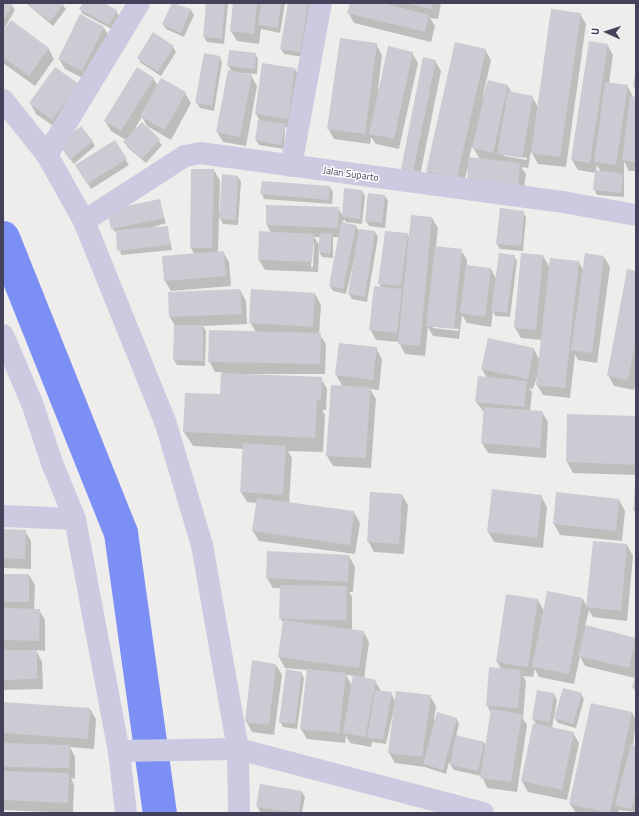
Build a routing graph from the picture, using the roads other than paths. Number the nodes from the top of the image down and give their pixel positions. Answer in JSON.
{"nodes":[{"id":1,"x":139,"y":3,"type":"edge"},
{"id":2,"x":321,"y":3,"type":"edge"},
{"id":3,"x":3,"y":100,"type":"edge"},
{"id":4,"x":47,"y":154,"type":"junction"},
{"id":5,"x":291,"y":166,"type":"junction"},
{"id":6,"x":636,"y":215,"type":"edge"},
{"id":7,"x":84,"y":221,"type":"junction"},
{"id":8,"x":3,"y":335,"type":"edge"},
{"id":9,"x":3,"y":516,"type":"edge"},
{"id":10,"x":75,"y":519,"type":"junction"},
{"id":11,"x":238,"y":749,"type":"junction"},
{"id":12,"x":124,"y":751,"type":"junction"},
{"id":13,"x":126,"y":813,"type":"edge"},
{"id":14,"x":240,"y":813,"type":"edge"},
{"id":15,"x":483,"y":813,"type":"edge"}],
"edges":[{"from":1,"to":4,"type":"street"},
{"from":2,"to":5,"type":"street"},
{"from":3,"to":4,"type":"street"},
{"from":4,"to":7,"type":"street"},
{"from":5,"to":6,"type":"street","name":"Jalan Suparto"},
{"from":5,"to":7,"type":"street","name":"Jalan Suparto"},
{"from":7,"to":11,"type":"street"},
{"from":8,"to":10,"type":"street"},
{"from":9,"to":10,"type":"street"},
{"from":10,"to":12,"type":"street"},
{"from":11,"to":12,"type":"street"},
{"from":11,"to":14,"type":"street"},
{"from":11,"to":15,"type":"street"},
{"from":12,"to":13,"type":"street"}]}
